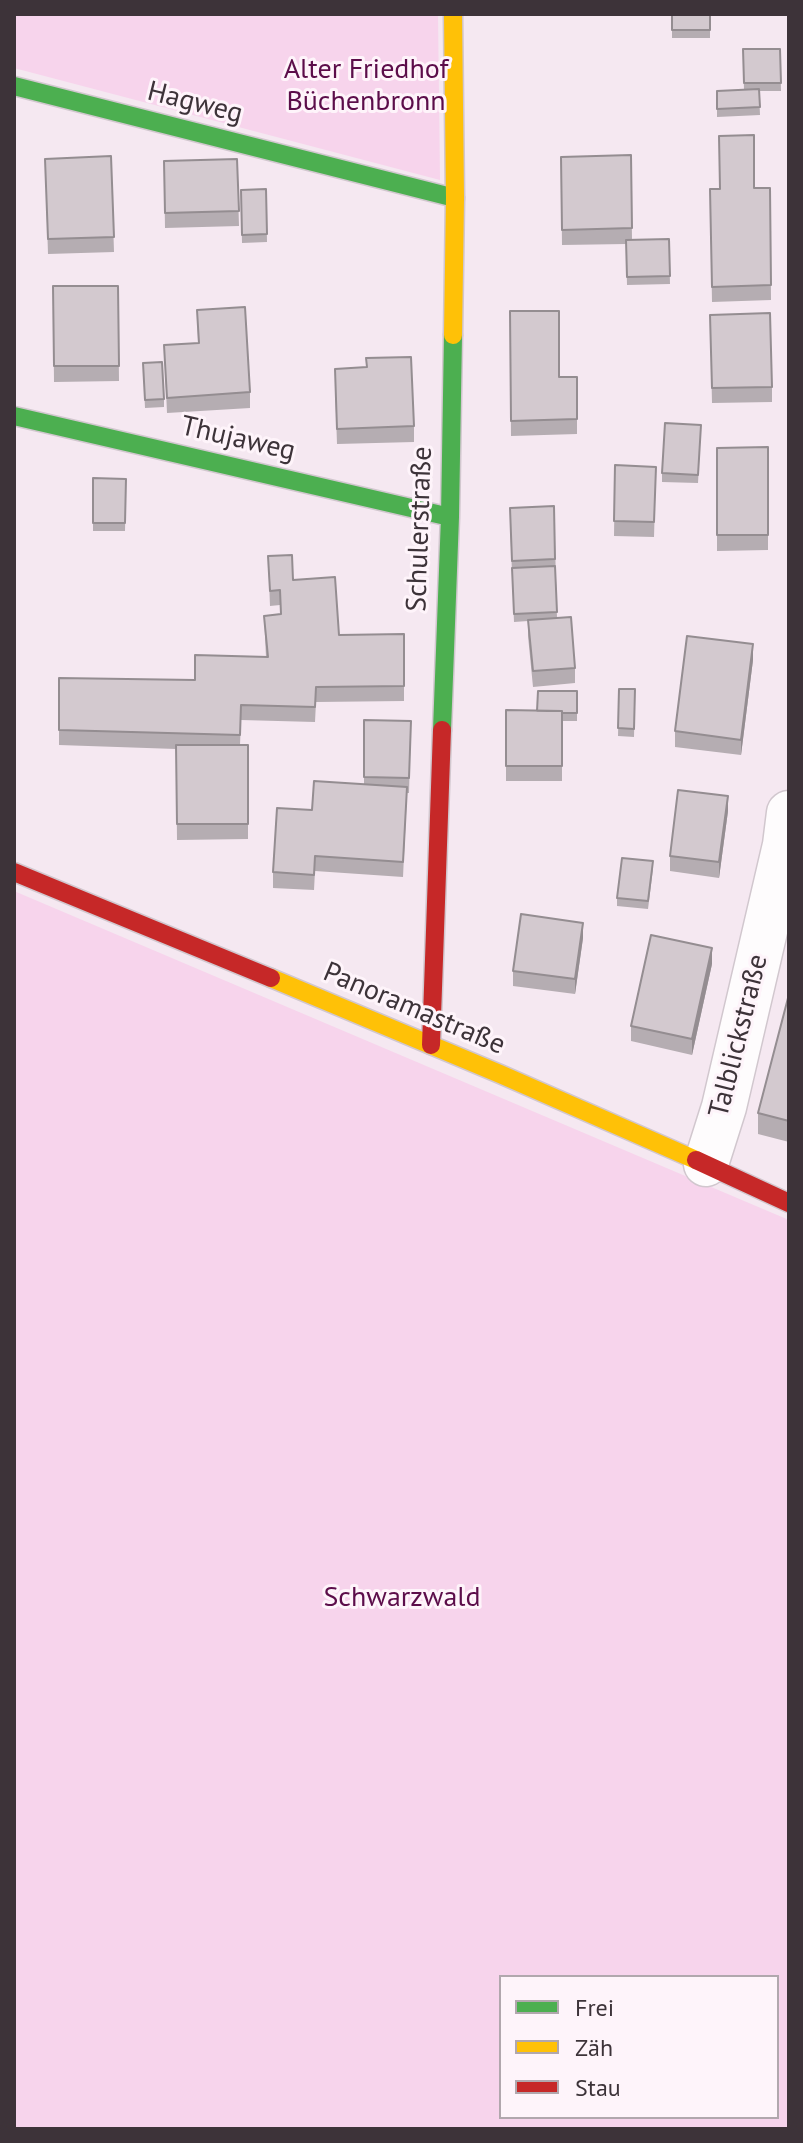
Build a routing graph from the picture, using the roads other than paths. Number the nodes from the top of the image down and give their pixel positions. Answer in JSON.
{"nodes":[{"id":1,"x":453,"y":14,"type":"edge"},
{"id":2,"x":14,"y":86,"type":"edge"},
{"id":3,"x":455,"y":198,"type":"junction"},
{"id":4,"x":14,"y":416,"type":"edge"},
{"id":5,"x":450,"y":517,"type":"junction"},
{"id":6,"x":789,"y":813,"type":"edge"},
{"id":7,"x":14,"y":872,"type":"edge"},
{"id":8,"x":431,"y":1045,"type":"junction"},
{"id":9,"x":706,"y":1164,"type":"junction"},
{"id":10,"x":789,"y":1203,"type":"edge"}],
"edges":[{"from":1,"to":3,"type":"street","name":"Schulerstraße"},
{"from":2,"to":3,"type":"street","name":"Hagweg"},
{"from":3,"to":5,"type":"street","name":"Schulerstraße"},
{"from":4,"to":5,"type":"street","name":"Thujaweg"},
{"from":5,"to":8,"type":"street","name":"Schulerstraße"},
{"from":6,"to":9,"type":"street","name":"Talblickstraße"},
{"from":7,"to":8,"type":"street","name":"Panoramastraße"},
{"from":8,"to":9,"type":"street","name":"Panoramastraße"},
{"from":9,"to":10,"type":"street","name":"Panoramastraße"}]}
